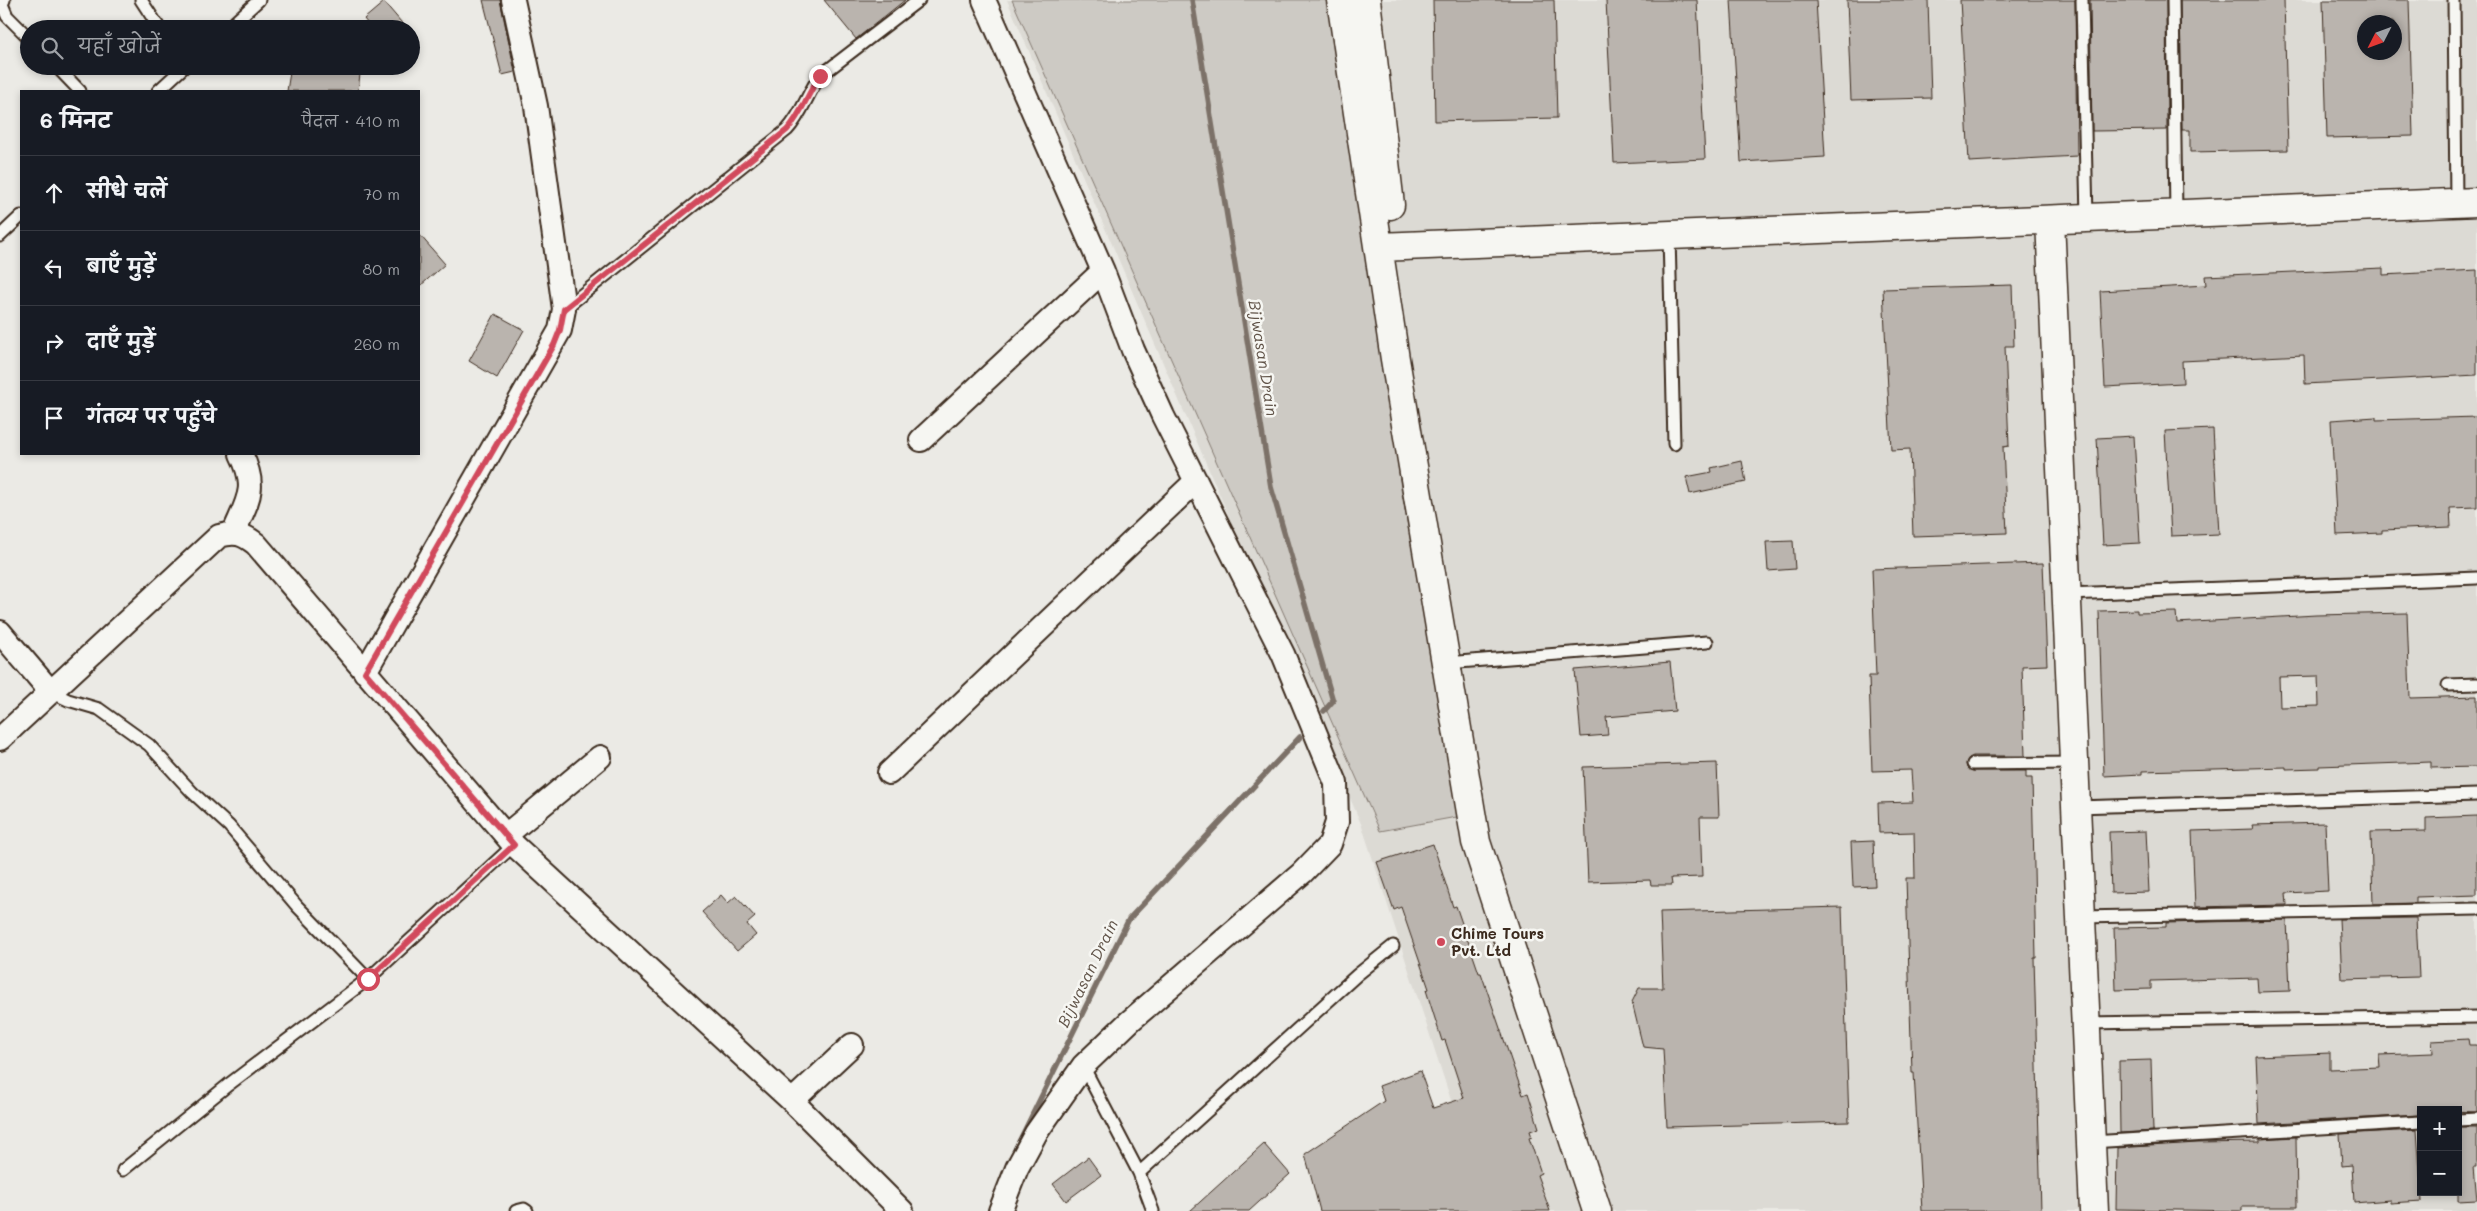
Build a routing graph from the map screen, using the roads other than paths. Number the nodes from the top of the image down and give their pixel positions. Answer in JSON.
{"nodes":[{"id":1,"x":4,"y":0,"type":"edge"},
{"id":2,"x":141,"y":0,"type":"edge"},
{"id":3,"x":259,"y":0,"type":"edge"},
{"id":4,"x":513,"y":0,"type":"edge"},
{"id":5,"x":919,"y":0,"type":"edge"},
{"id":6,"x":984,"y":0,"type":"edge"},
{"id":7,"x":1341,"y":0,"type":"edge"},
{"id":8,"x":1366,"y":0,"type":"edge"},
{"id":9,"x":2082,"y":0,"type":"edge"},
{"id":10,"x":2173,"y":0,"type":"edge"},
{"id":11,"x":2454,"y":0,"type":"edge"},
{"id":12,"x":154,"y":20,"type":"edge"},
{"id":13,"x":237,"y":20,"type":"edge"},
{"id":14,"x":20,"y":29,"type":"edge"},
{"id":15,"x":65,"y":75,"type":"edge"},
{"id":16,"x":176,"y":75,"type":"edge"},
{"id":17,"x":79,"y":90,"type":"edge"},
{"id":18,"x":159,"y":90,"type":"edge"},
{"id":19,"x":2466,"y":202,"type":"edge"},
{"id":20,"x":2176,"y":214,"type":"junction"},
{"id":21,"x":20,"y":217,"type":"edge"},
{"id":22,"x":2087,"y":218,"type":"junction"},
{"id":23,"x":2050,"y":220,"type":"junction"},
{"id":24,"x":1669,"y":235,"type":"junction"},
{"id":25,"x":0,"y":236,"type":"edge"},
{"id":26,"x":1387,"y":247,"type":"junction"},
{"id":27,"x":1103,"y":271,"type":"junction"},
{"id":28,"x":564,"y":309,"type":"junction"},
{"id":29,"x":921,"y":440,"type":"dead end"},
{"id":30,"x":1674,"y":444,"type":"dead end"},
{"id":31,"x":242,"y":455,"type":"edge"},
{"id":32,"x":1196,"y":481,"type":"junction"},
{"id":33,"x":234,"y":532,"type":"junction"},
{"id":34,"x":2477,"y":578,"type":"edge"},
{"id":35,"x":2066,"y":594,"type":"junction"},
{"id":36,"x":0,"y":632,"type":"edge"},
{"id":37,"x":1707,"y":642,"type":"dead end"},
{"id":38,"x":1459,"y":662,"type":"junction"},
{"id":39,"x":365,"y":672,"type":"junction"},
{"id":40,"x":2477,"y":684,"type":"edge"},
{"id":41,"x":2448,"y":685,"type":"dead end"},
{"id":42,"x":51,"y":692,"type":"junction"},
{"id":43,"x":0,"y":739,"type":"edge"},
{"id":44,"x":600,"y":757,"type":"dead end"},
{"id":45,"x":2074,"y":763,"type":"junction"},
{"id":46,"x":1973,"y":764,"type":"dead end"},
{"id":47,"x":889,"y":773,"type":"dead end"},
{"id":48,"x":2477,"y":795,"type":"edge"},
{"id":49,"x":2076,"y":807,"type":"junction"},
{"id":50,"x":510,"y":840,"type":"junction"},
{"id":51,"x":2477,"y":909,"type":"edge"},
{"id":52,"x":2081,"y":917,"type":"junction"},
{"id":53,"x":1393,"y":946,"type":"dead end"},
{"id":54,"x":368,"y":979,"type":"junction"},
{"id":55,"x":2477,"y":1017,"type":"edge"},
{"id":56,"x":2086,"y":1023,"type":"junction"},
{"id":57,"x":852,"y":1045,"type":"dead end"},
{"id":58,"x":1083,"y":1066,"type":"junction"},
{"id":59,"x":792,"y":1101,"type":"junction"},
{"id":60,"x":2477,"y":1119,"type":"edge"},
{"id":61,"x":2462,"y":1120,"type":"edge"},
{"id":62,"x":2417,"y":1122,"type":"edge"},
{"id":63,"x":2091,"y":1142,"type":"junction"},
{"id":64,"x":123,"y":1170,"type":"dead end"},
{"id":65,"x":1139,"y":1173,"type":"junction"},
{"id":66,"x":516,"y":1211,"type":"edge"},
{"id":67,"x":528,"y":1211,"type":"edge"},
{"id":68,"x":902,"y":1211,"type":"edge"},
{"id":69,"x":1000,"y":1211,"type":"edge"},
{"id":70,"x":1153,"y":1211,"type":"edge"},
{"id":71,"x":1597,"y":1211,"type":"edge"},
{"id":72,"x":1613,"y":1211,"type":"edge"},
{"id":73,"x":2094,"y":1211,"type":"edge"}],
"edges":[{"from":1,"to":14,"type":"lane"},
{"from":2,"to":12,"type":"lane"},
{"from":3,"to":13,"type":"lane"},
{"from":4,"to":28,"type":"street"},
{"from":5,"to":28,"type":"lane"},
{"from":6,"to":27,"type":"street"},
{"from":7,"to":26,"type":"street"},
{"from":8,"to":26,"type":"street"},
{"from":9,"to":22,"type":"lane"},
{"from":10,"to":20,"type":"lane"},
{"from":11,"to":19,"type":"lane"},
{"from":15,"to":17,"type":"lane"},
{"from":16,"to":18,"type":"lane"},
{"from":19,"to":20,"type":"street"},
{"from":20,"to":22,"type":"street"},
{"from":21,"to":25,"type":"lane"},
{"from":22,"to":23,"type":"street"},
{"from":23,"to":24,"type":"street"},
{"from":23,"to":35,"type":"street"},
{"from":24,"to":26,"type":"street"},
{"from":24,"to":30,"type":"lane"},
{"from":26,"to":38,"type":"street"},
{"from":26,"to":71,"type":"street"},
{"from":27,"to":29,"type":"street"},
{"from":27,"to":32,"type":"street"},
{"from":28,"to":39,"type":"street"},
{"from":31,"to":33,"type":"street"},
{"from":32,"to":47,"type":"street"},
{"from":32,"to":58,"type":"street"},
{"from":33,"to":39,"type":"street"},
{"from":33,"to":42,"type":"street"},
{"from":34,"to":35,"type":"lane"},
{"from":35,"to":45,"type":"street"},
{"from":36,"to":42,"type":"street"},
{"from":37,"to":38,"type":"lane"},
{"from":38,"to":72,"type":"street"},
{"from":39,"to":50,"type":"street"},
{"from":40,"to":41,"type":"lane"},
{"from":42,"to":43,"type":"street"},
{"from":42,"to":54,"type":"lane"},
{"from":44,"to":50,"type":"street"},
{"from":45,"to":46,"type":"lane"},
{"from":45,"to":49,"type":"street"},
{"from":48,"to":49,"type":"lane"},
{"from":49,"to":52,"type":"street"},
{"from":50,"to":54,"type":"lane"},
{"from":50,"to":59,"type":"street"},
{"from":51,"to":52,"type":"lane"},
{"from":52,"to":56,"type":"street"},
{"from":53,"to":65,"type":"lane"},
{"from":54,"to":64,"type":"lane"},
{"from":55,"to":56,"type":"lane"},
{"from":56,"to":63,"type":"street"},
{"from":57,"to":59,"type":"street"},
{"from":58,"to":65,"type":"lane"},
{"from":58,"to":69,"type":"street"},
{"from":59,"to":68,"type":"street"},
{"from":60,"to":61,"type":"lane"},
{"from":62,"to":63,"type":"lane"},
{"from":63,"to":73,"type":"street"},
{"from":65,"to":70,"type":"lane"},
{"from":66,"to":67,"type":"lane"}]}
